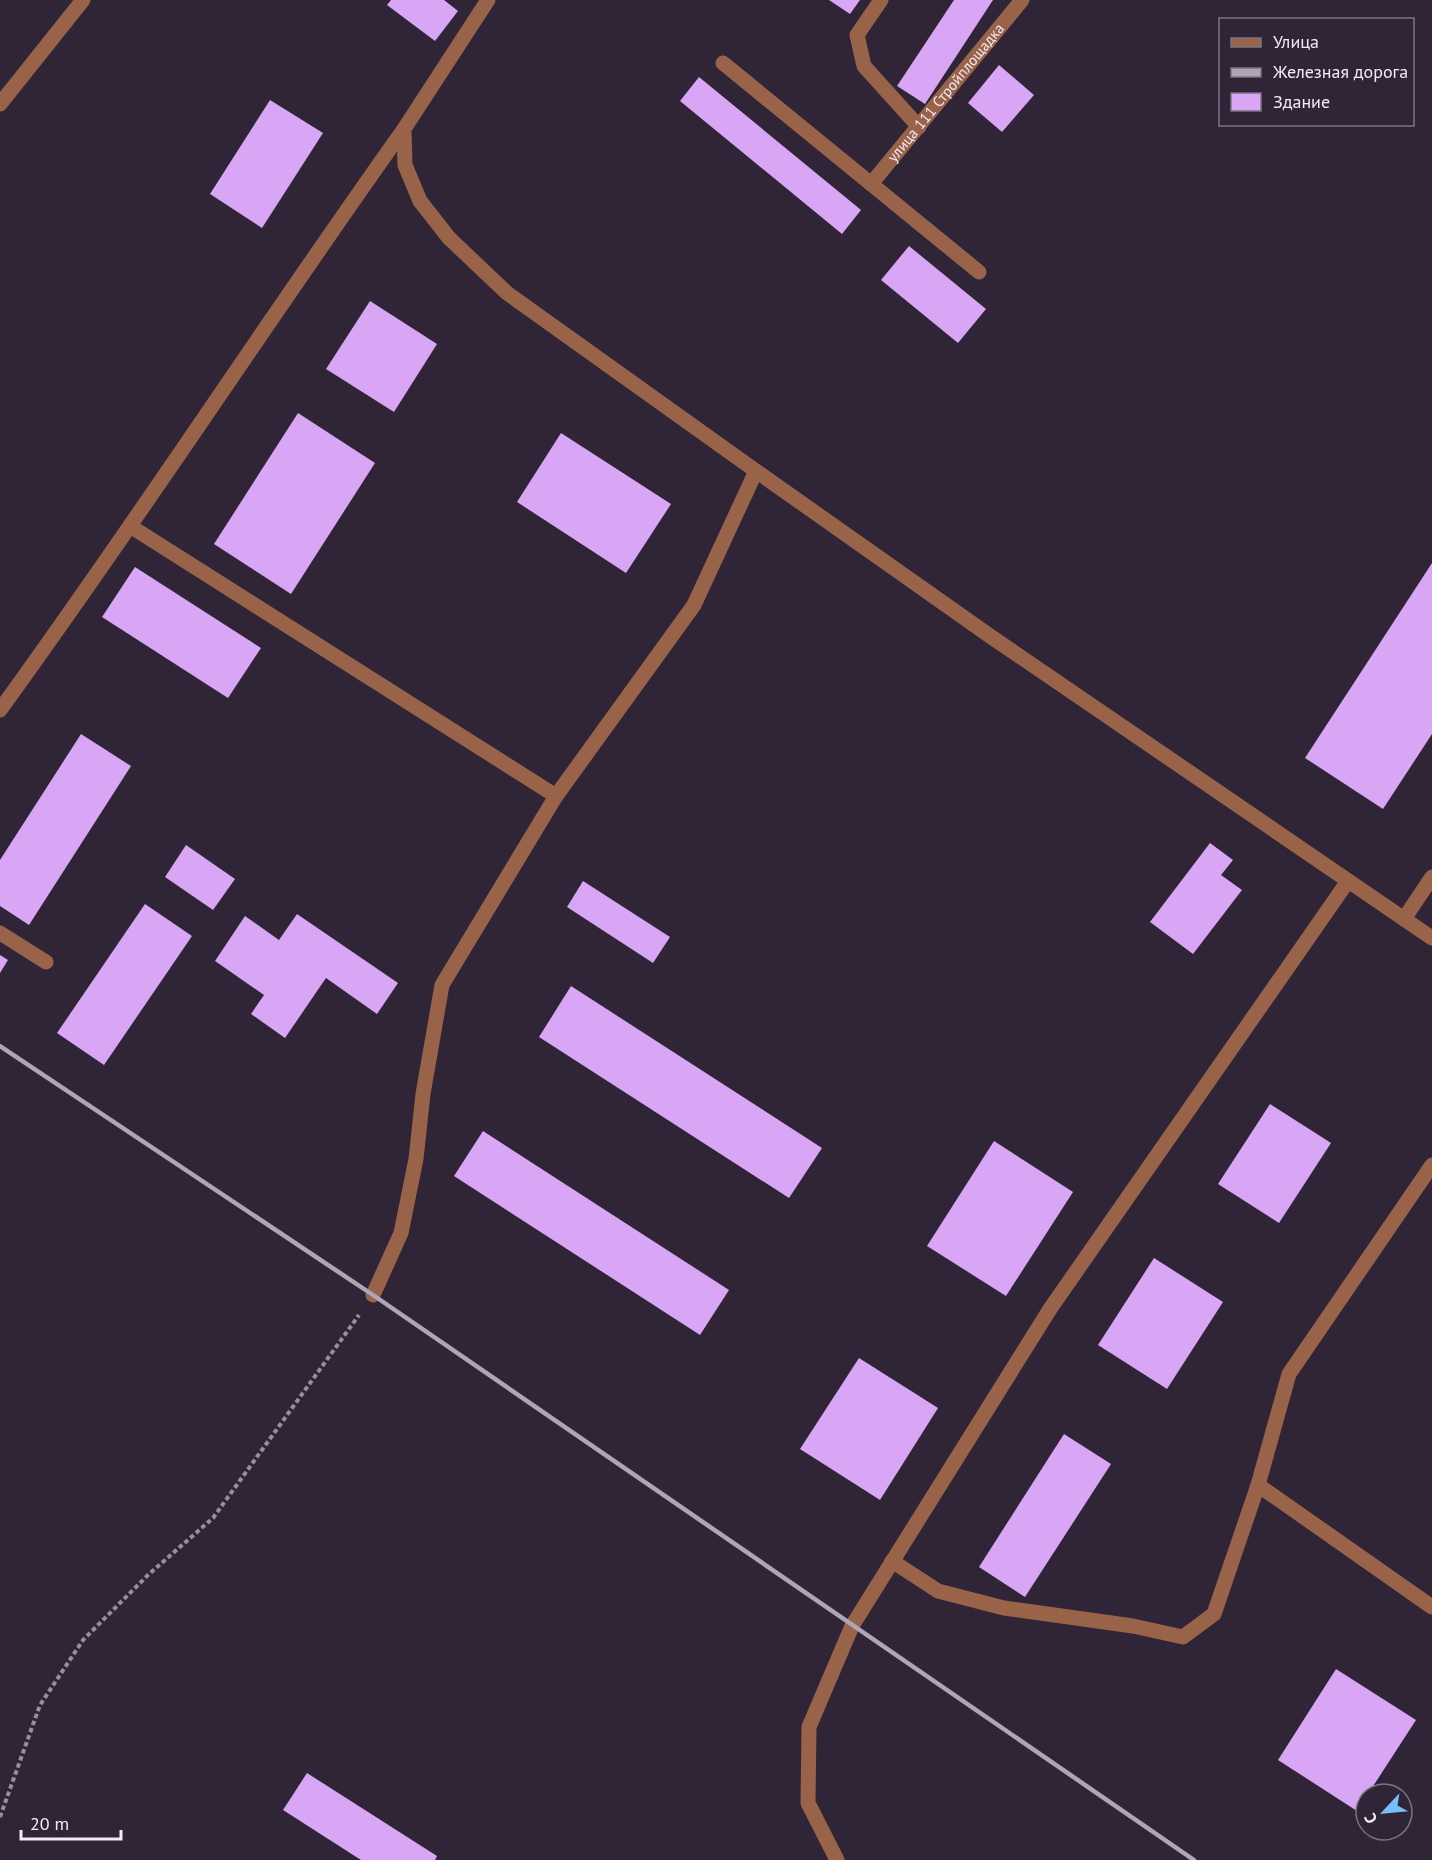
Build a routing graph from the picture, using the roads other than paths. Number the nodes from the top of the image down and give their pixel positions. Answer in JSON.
{"nodes":[{"id":1,"x":83,"y":0,"type":"edge"},
{"id":2,"x":488,"y":0,"type":"edge"},
{"id":3,"x":881,"y":0,"type":"edge"},
{"id":4,"x":1022,"y":0,"type":"edge"},
{"id":5,"x":723,"y":63,"type":"dead end"},
{"id":6,"x":0,"y":105,"type":"edge"},
{"id":7,"x":919,"y":127,"type":"junction"},
{"id":8,"x":404,"y":129,"type":"junction"},
{"id":9,"x":871,"y":184,"type":"junction"},
{"id":10,"x":979,"y":272,"type":"dead end"},
{"id":11,"x":756,"y":471,"type":"junction"},
{"id":12,"x":130,"y":526,"type":"junction"},
{"id":13,"x":0,"y":710,"type":"edge"},
{"id":14,"x":556,"y":796,"type":"junction"},
{"id":15,"x":1432,"y":877,"type":"edge"},
{"id":16,"x":1348,"y":880,"type":"junction"},
{"id":17,"x":1404,"y":919,"type":"junction"},
{"id":18,"x":0,"y":933,"type":"edge"},
{"id":19,"x":1432,"y":938,"type":"edge"},
{"id":20,"x":46,"y":962,"type":"dead end"},
{"id":21,"x":1432,"y":1165,"type":"edge"},
{"id":22,"x":373,"y":1295,"type":"road end"},
{"id":23,"x":1258,"y":1485,"type":"junction"},
{"id":24,"x":892,"y":1560,"type":"junction"},
{"id":25,"x":1432,"y":1607,"type":"edge"},
{"id":26,"x":837,"y":1860,"type":"edge"}],
"edges":[{"from":1,"to":6,"type":"street"},
{"from":2,"to":8,"type":"street"},
{"from":3,"to":7,"type":"street"},
{"from":4,"to":7,"type":"street","name":"улица 111 Стройплощадка"},
{"from":5,"to":9,"type":"street"},
{"from":7,"to":9,"type":"street","name":"улица 111 Стройплощадка"},
{"from":8,"to":11,"type":"street"},
{"from":8,"to":12,"type":"street"},
{"from":9,"to":10,"type":"street"},
{"from":11,"to":14,"type":"street"},
{"from":11,"to":16,"type":"street"},
{"from":12,"to":13,"type":"street"},
{"from":12,"to":14,"type":"street"},
{"from":14,"to":22,"type":"street"},
{"from":15,"to":17,"type":"street"},
{"from":16,"to":17,"type":"street"},
{"from":16,"to":24,"type":"street"},
{"from":17,"to":19,"type":"street"},
{"from":18,"to":20,"type":"street"},
{"from":21,"to":23,"type":"street"},
{"from":23,"to":24,"type":"street"},
{"from":23,"to":25,"type":"street"},
{"from":24,"to":26,"type":"street"}]}
